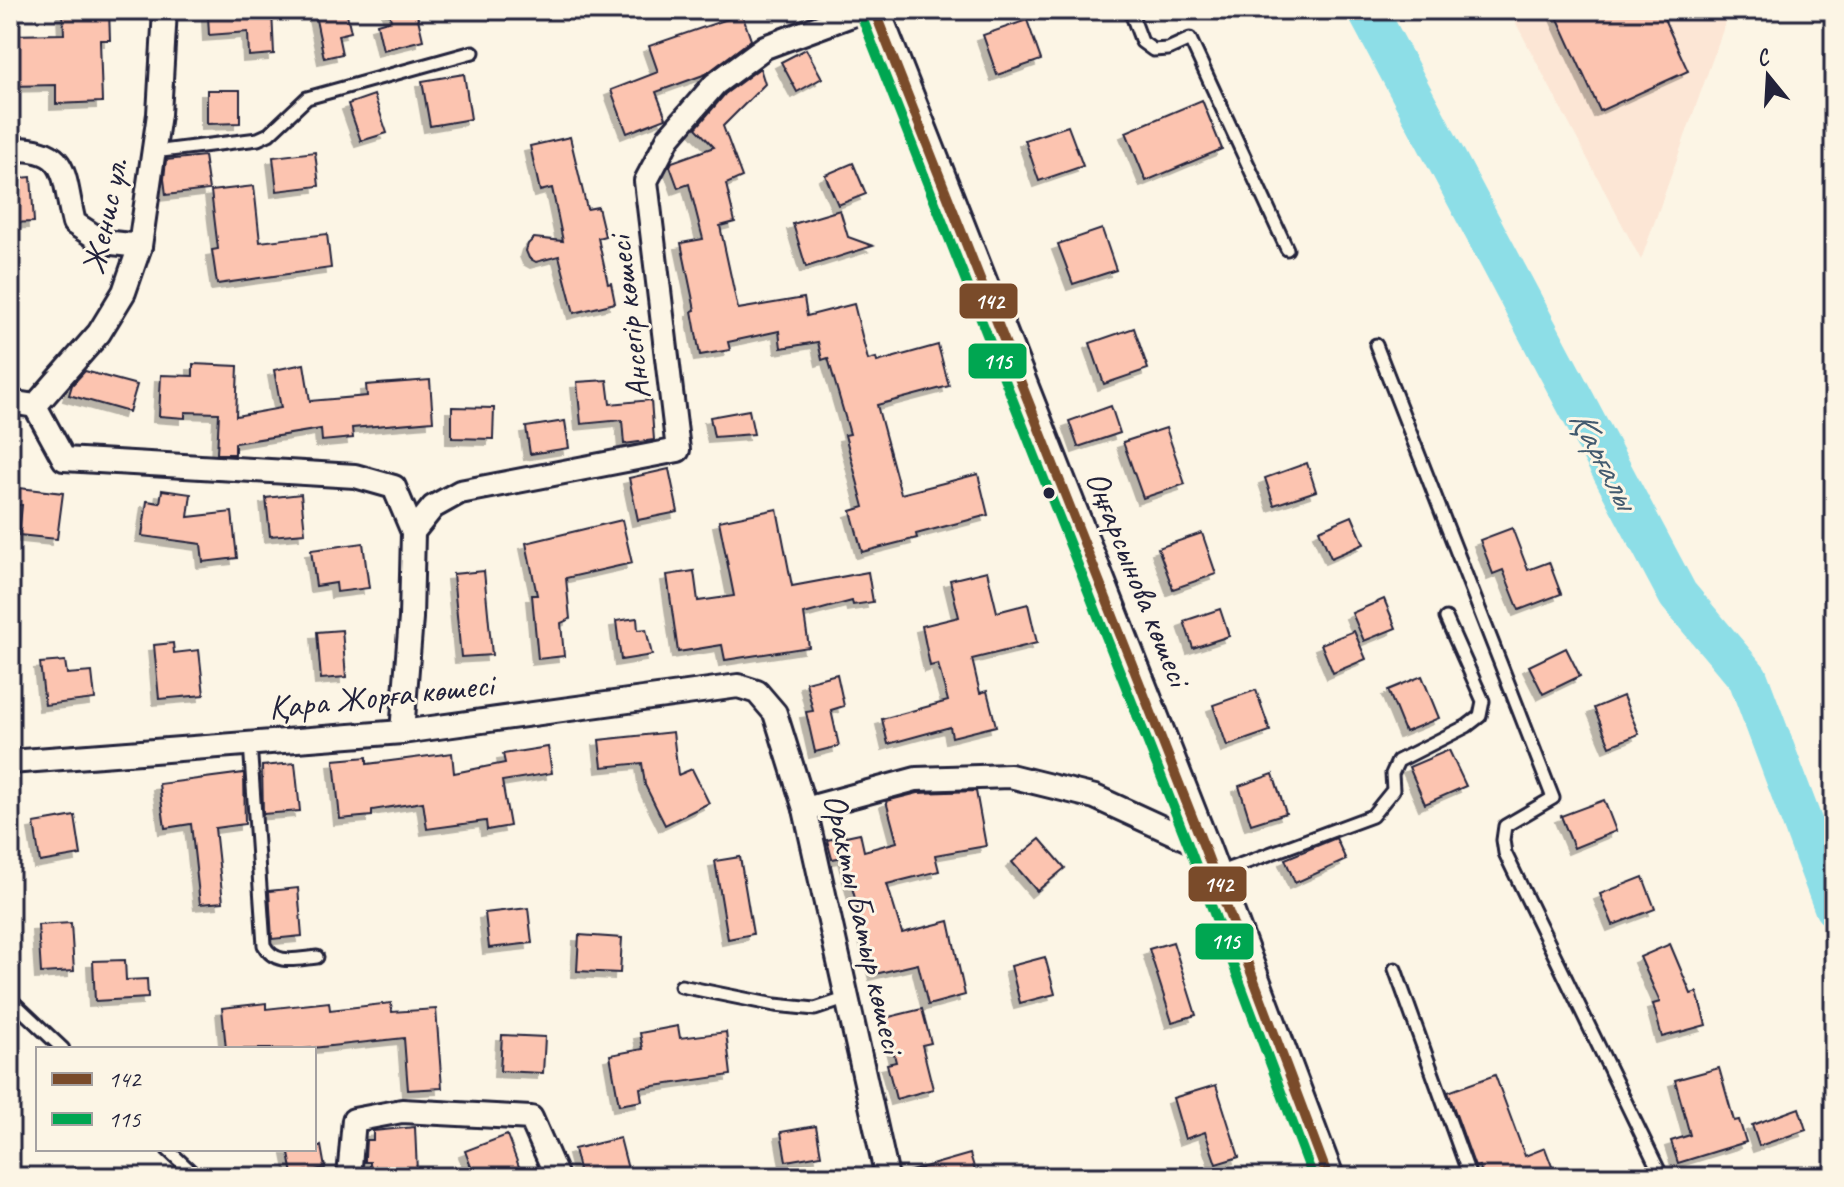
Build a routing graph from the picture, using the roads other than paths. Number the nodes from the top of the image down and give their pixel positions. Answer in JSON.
{"nodes":[{"id":1,"x":165,"y":10,"type":"edge"},
{"id":2,"x":865,"y":10,"type":"edge"},
{"id":3,"x":874,"y":10,"type":"edge"},
{"id":4,"x":1130,"y":10,"type":"edge"},
{"id":5,"x":473,"y":52,"type":"dead end"},
{"id":6,"x":10,"y":149,"type":"edge"},
{"id":7,"x":154,"y":152,"type":"junction"},
{"id":8,"x":140,"y":246,"type":"junction"},
{"id":9,"x":1287,"y":249,"type":"dead end"},
{"id":10,"x":1376,"y":345,"type":"dead end"},
{"id":11,"x":10,"y":402,"type":"edge"},
{"id":12,"x":35,"y":406,"type":"junction"},
{"id":13,"x":413,"y":532,"type":"junction"},
{"id":14,"x":1446,"y":618,"type":"dead end"},
{"id":15,"x":757,"y":692,"type":"joint"},
{"id":16,"x":402,"y":732,"type":"junction"},
{"id":17,"x":250,"y":742,"type":"junction"},
{"id":18,"x":10,"y":762,"type":"edge"},
{"id":19,"x":805,"y":809,"type":"junction"},
{"id":20,"x":1209,"y":861,"type":"junction"},
{"id":21,"x":317,"y":957,"type":"dead end"},
{"id":22,"x":1395,"y":969,"type":"dead end"},
{"id":23,"x":681,"y":986,"type":"dead end"},
{"id":24,"x":848,"y":998,"type":"junction"},
{"id":25,"x":10,"y":999,"type":"edge"},
{"id":26,"x":61,"y":1047,"type":"edge"},
{"id":27,"x":169,"y":1151,"type":"edge"},
{"id":28,"x":197,"y":1177,"type":"edge"},
{"id":29,"x":349,"y":1177,"type":"edge"},
{"id":30,"x":557,"y":1177,"type":"edge"},
{"id":31,"x":887,"y":1177,"type":"edge"},
{"id":32,"x":1328,"y":1177,"type":"edge"},
{"id":33,"x":1470,"y":1177,"type":"edge"},
{"id":34,"x":1662,"y":1177,"type":"edge"}],
"edges":[{"from":1,"to":7,"type":"street","name":"Женис ул."},
{"from":2,"to":13,"type":"street","name":"Ансегір көшесі"},
{"from":3,"to":20,"type":"main road","name":"Оңғарсынова көшесі"},
{"from":4,"to":9,"type":"lane"},
{"from":5,"to":7,"type":"lane"},
{"from":6,"to":8,"type":"street"},
{"from":7,"to":8,"type":"street","name":"Женис ул."},
{"from":8,"to":12,"type":"street","name":"Женис ул."},
{"from":10,"to":34,"type":"lane"},
{"from":11,"to":12,"type":"street"},
{"from":12,"to":13,"type":"street"},
{"from":13,"to":16,"type":"street"},
{"from":14,"to":20,"type":"lane"},
{"from":15,"to":16,"type":"street","name":"Қара Жорға көшесі"},
{"from":15,"to":19,"type":"street","name":"Оракты Батыр көшесі"},
{"from":16,"to":17,"type":"street","name":"Қара Жорға көшесі"},
{"from":17,"to":18,"type":"street","name":"Қара Жорға көшесі"},
{"from":17,"to":21,"type":"lane"},
{"from":19,"to":20,"type":"street"},
{"from":19,"to":24,"type":"street","name":"Оракты Батыр көшесі"},
{"from":20,"to":32,"type":"main road","name":"Оңғарсынова көшесі"},
{"from":22,"to":33,"type":"lane"},
{"from":23,"to":24,"type":"lane"},
{"from":24,"to":31,"type":"street","name":"Оракты Батыр көшесі"},
{"from":25,"to":26,"type":"lane"},
{"from":27,"to":28,"type":"lane"},
{"from":29,"to":30,"type":"street"}]}
